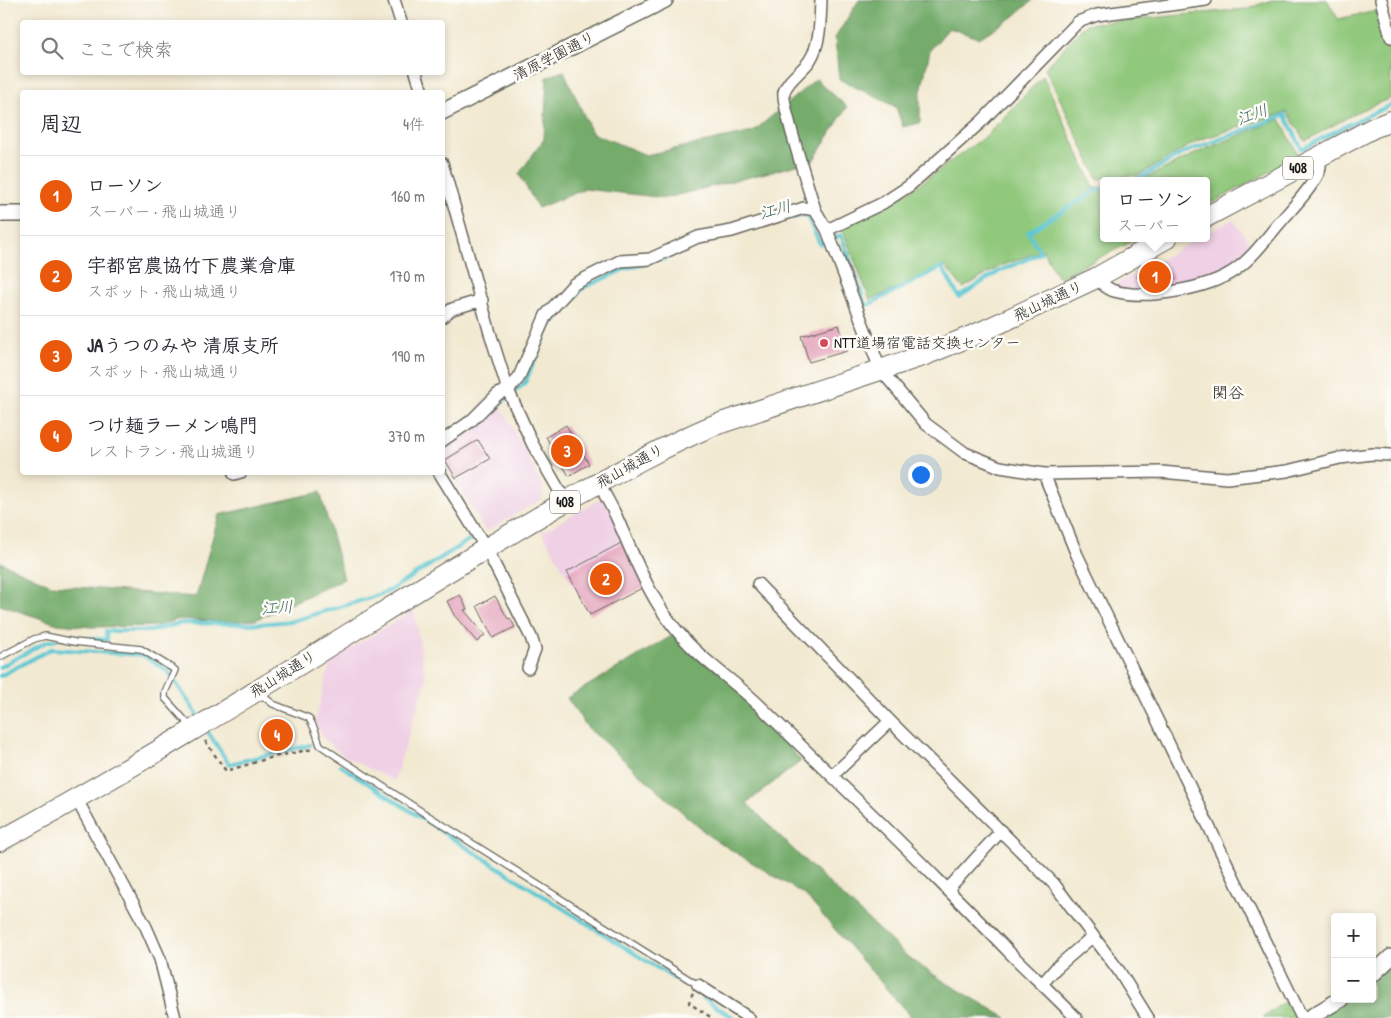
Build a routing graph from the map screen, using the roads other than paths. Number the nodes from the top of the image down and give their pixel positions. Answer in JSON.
{"nodes":[{"id":1,"x":394,"y":0,"type":"edge"},
{"id":2,"x":665,"y":0,"type":"edge"},
{"id":3,"x":821,"y":0,"type":"edge"},
{"id":4,"x":1206,"y":0,"type":"edge"},
{"id":5,"x":1381,"y":0,"type":"edge"},
{"id":6,"x":400,"y":20,"type":"edge"},
{"id":7,"x":1391,"y":37,"type":"edge"},
{"id":8,"x":417,"y":75,"type":"edge"},
{"id":9,"x":421,"y":90,"type":"edge"},
{"id":10,"x":445,"y":110,"type":"edge"},
{"id":11,"x":1391,"y":121,"type":"edge"},
{"id":12,"x":1320,"y":157,"type":"junction"},
{"id":13,"x":445,"y":173,"type":"edge"},
{"id":14,"x":815,"y":210,"type":"junction"},
{"id":15,"x":0,"y":214,"type":"edge"},
{"id":16,"x":20,"y":214,"type":"edge"},
{"id":17,"x":1210,"y":215,"type":"edge"},
{"id":18,"x":827,"y":230,"type":"junction"},
{"id":19,"x":1160,"y":242,"type":"edge"},
{"id":20,"x":1096,"y":278,"type":"junction"},
{"id":21,"x":482,"y":300,"type":"junction"},
{"id":22,"x":445,"y":315,"type":"edge"},
{"id":23,"x":880,"y":369,"type":"junction"},
{"id":24,"x":508,"y":390,"type":"junction"},
{"id":25,"x":445,"y":439,"type":"edge"},
{"id":26,"x":1391,"y":455,"type":"edge"},
{"id":27,"x":1044,"y":474,"type":"junction"},
{"id":28,"x":441,"y":475,"type":"edge"},
{"id":29,"x":599,"y":483,"type":"junction"},
{"id":30,"x":566,"y":502,"type":"junction"},
{"id":31,"x":486,"y":548,"type":"junction"},
{"id":32,"x":758,"y":584,"type":"dead end"},
{"id":33,"x":0,"y":657,"type":"edge"},
{"id":34,"x":528,"y":668,"type":"dead end"},
{"id":35,"x":257,"y":691,"type":"junction"},
{"id":36,"x":890,"y":721,"type":"junction"},
{"id":37,"x":193,"y":729,"type":"junction"},
{"id":38,"x":832,"y":776,"type":"junction"},
{"id":39,"x":77,"y":800,"type":"junction"},
{"id":40,"x":1001,"y":831,"type":"junction"},
{"id":41,"x":0,"y":841,"type":"edge"},
{"id":42,"x":948,"y":889,"type":"junction"},
{"id":43,"x":1093,"y":936,"type":"junction"},
{"id":44,"x":1391,"y":957,"type":"edge"},
{"id":45,"x":1376,"y":971,"type":"edge"},
{"id":46,"x":1043,"y":983,"type":"junction"},
{"id":47,"x":698,"y":986,"type":"joint"},
{"id":48,"x":1334,"y":1003,"type":"edge"},
{"id":49,"x":175,"y":1018,"type":"edge"},
{"id":50,"x":749,"y":1018,"type":"edge"},
{"id":51,"x":1076,"y":1018,"type":"edge"},
{"id":52,"x":1148,"y":1018,"type":"edge"},
{"id":53,"x":1302,"y":1018,"type":"edge"},
{"id":54,"x":1309,"y":1018,"type":"edge"}],
"edges":[{"from":1,"to":6,"type":"street"},
{"from":2,"to":10,"type":"street","name":"清原学園通り"},
{"from":3,"to":14,"type":"street"},
{"from":4,"to":18,"type":"street"},
{"from":5,"to":7,"type":"street"},
{"from":8,"to":9,"type":"street"},
{"from":11,"to":12,"type":"highway","number":"408"},
{"from":12,"to":17,"type":"highway","number":"408"},
{"from":12,"to":20,"type":"street"},
{"from":13,"to":21,"type":"street"},
{"from":14,"to":18,"type":"street"},
{"from":14,"to":24,"type":"street"},
{"from":15,"to":16,"type":"street"},
{"from":18,"to":23,"type":"street"},
{"from":19,"to":20,"type":"highway","name":"飛山城通り","number":"408"},
{"from":20,"to":23,"type":"highway","name":"飛山城通り","number":"408"},
{"from":21,"to":22,"type":"street"},
{"from":21,"to":24,"type":"street"},
{"from":23,"to":27,"type":"street"},
{"from":23,"to":29,"type":"highway","name":"飛山城通り","number":"408"},
{"from":24,"to":25,"type":"street"},
{"from":24,"to":30,"type":"street"},
{"from":26,"to":27,"type":"street"},
{"from":27,"to":53,"type":"street"},
{"from":28,"to":31,"type":"street"},
{"from":29,"to":30,"type":"highway","name":"飛山城通り","number":"408"},
{"from":29,"to":38,"type":"street"},
{"from":30,"to":31,"type":"highway","name":"飛山城通り","number":"408"},
{"from":31,"to":34,"type":"street"},
{"from":31,"to":35,"type":"highway","name":"飛山城通り","number":"408"},
{"from":32,"to":36,"type":"street"},
{"from":33,"to":37,"type":"lane"},
{"from":35,"to":37,"type":"highway","name":"飛山城通り","number":"408"},
{"from":35,"to":47,"type":"lane"},
{"from":36,"to":38,"type":"street"},
{"from":36,"to":40,"type":"street"},
{"from":37,"to":39,"type":"highway","name":"飛山城通り","number":"408"},
{"from":38,"to":42,"type":"street"},
{"from":39,"to":41,"type":"highway","name":"飛山城通り","number":"408"},
{"from":39,"to":49,"type":"street"},
{"from":40,"to":42,"type":"street"},
{"from":40,"to":43,"type":"street"},
{"from":42,"to":46,"type":"street"},
{"from":43,"to":46,"type":"street"},
{"from":43,"to":52,"type":"street"},
{"from":44,"to":45,"type":"street"},
{"from":46,"to":51,"type":"street"},
{"from":47,"to":50,"type":"street"},
{"from":48,"to":54,"type":"street"}]}
